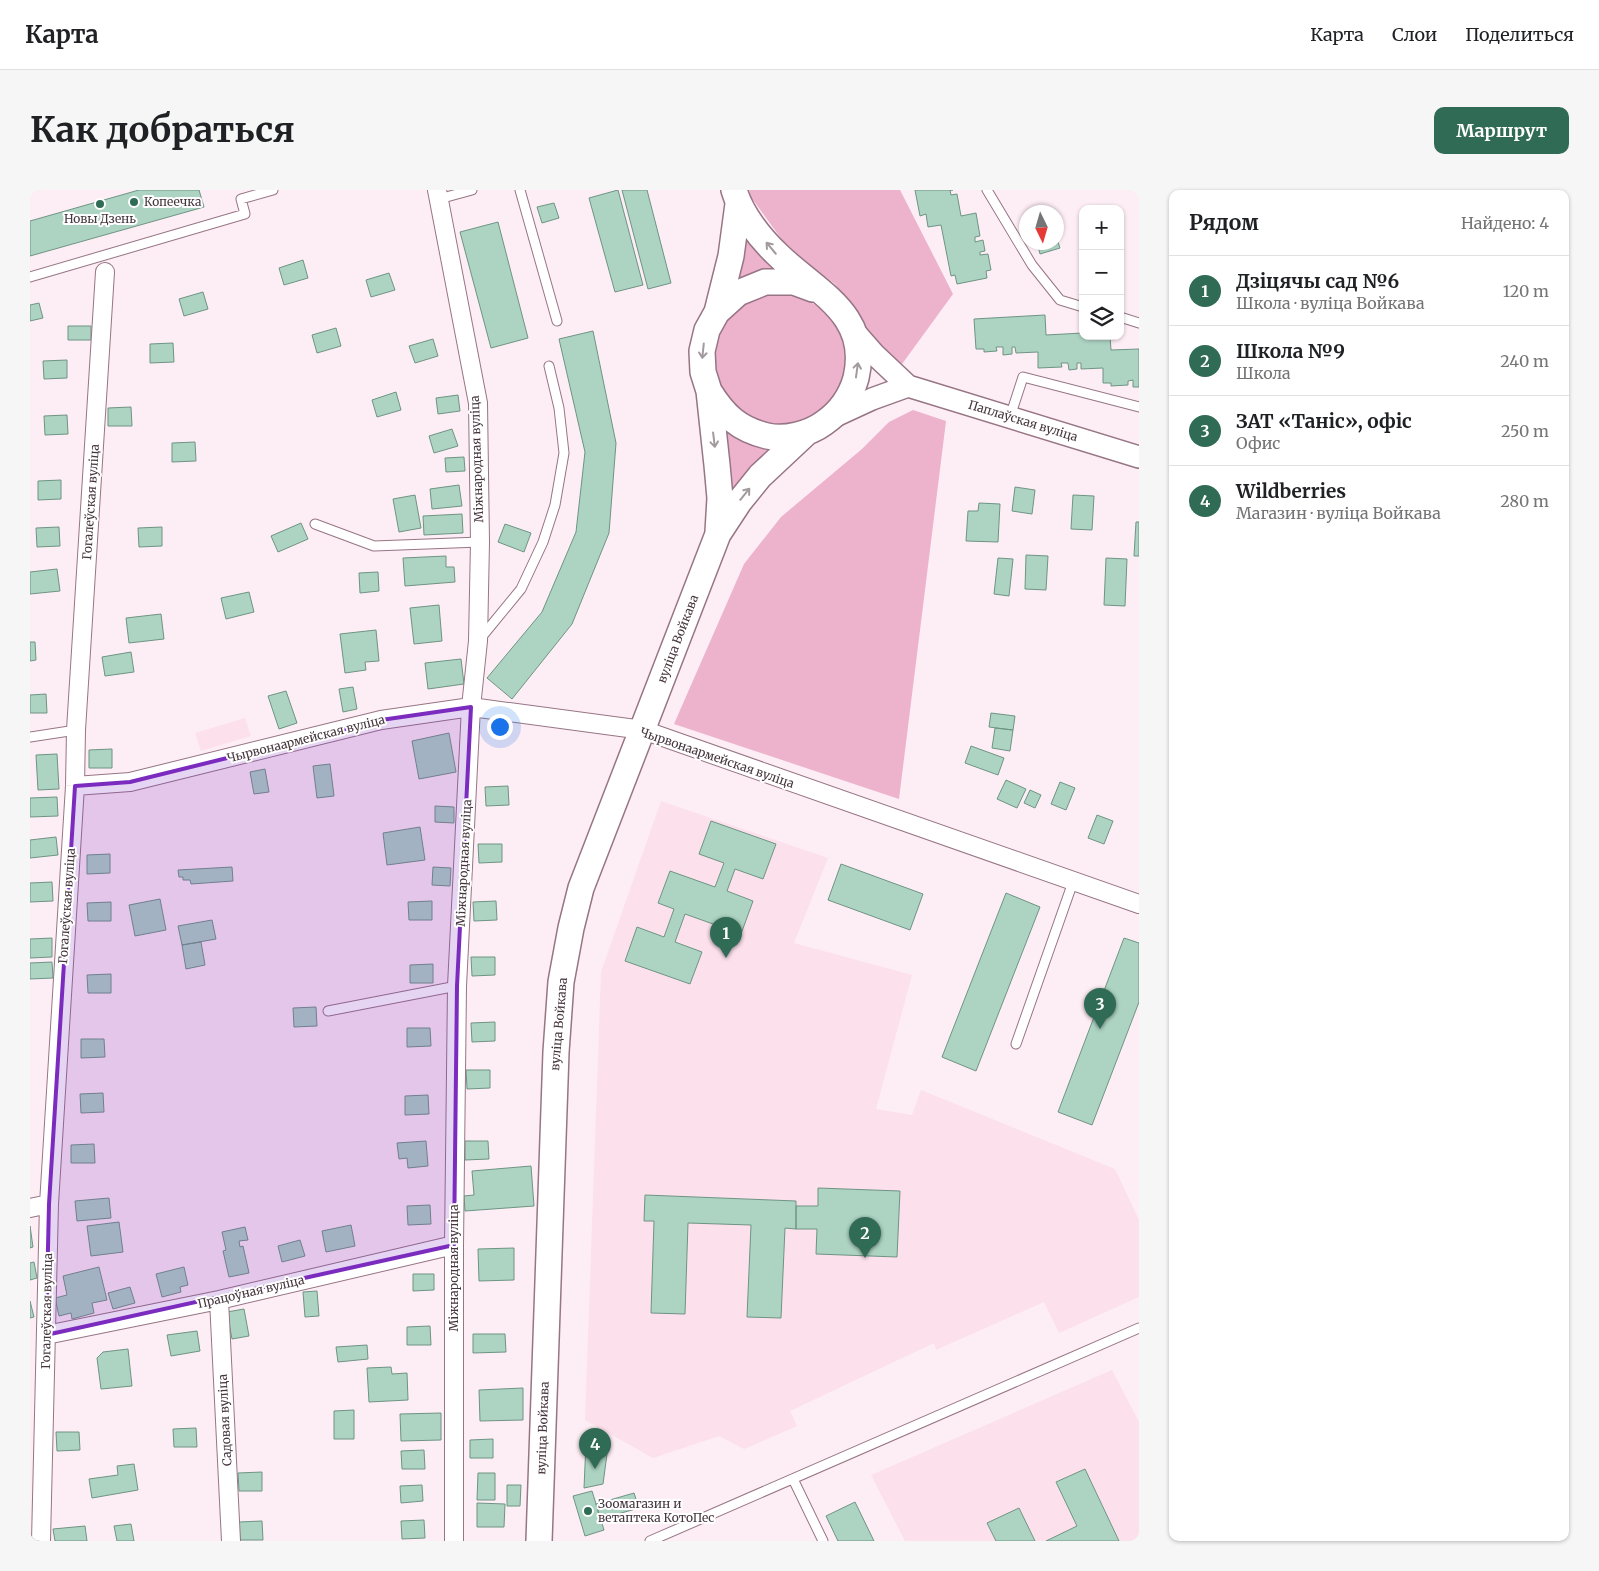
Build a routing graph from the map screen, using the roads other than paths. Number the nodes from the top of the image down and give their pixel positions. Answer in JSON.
{"nodes":[{"id":1,"x":273,"y":190,"type":"edge"},
{"id":2,"x":472,"y":190,"type":"edge"},
{"id":3,"x":520,"y":190,"type":"edge"},
{"id":4,"x":987,"y":190,"type":"edge"},
{"id":5,"x":438,"y":194,"type":"edge"},
{"id":6,"x":736,"y":197,"type":"edge"},
{"id":7,"x":105,"y":272,"type":"dead end"},
{"id":8,"x":30,"y":277,"type":"edge"},
{"id":9,"x":820,"y":292,"type":"junction"},
{"id":10,"x":1079,"y":306,"type":"edge"},
{"id":11,"x":717,"y":312,"type":"junction"},
{"id":12,"x":1124,"y":318,"type":"edge"},
{"id":13,"x":557,"y":321,"type":"dead end"},
{"id":14,"x":1139,"y":322,"type":"edge"},
{"id":15,"x":853,"y":330,"type":"junction"},
{"id":16,"x":549,"y":366,"type":"dead end"},
{"id":17,"x":908,"y":386,"type":"junction"},
{"id":18,"x":709,"y":391,"type":"junction"},
{"id":19,"x":1139,"y":407,"type":"edge"},
{"id":20,"x":833,"y":417,"type":"junction"},
{"id":21,"x":1010,"y":417,"type":"junction"},
{"id":22,"x":807,"y":432,"type":"junction"},
{"id":23,"x":1139,"y":457,"type":"edge"},
{"id":24,"x":315,"y":524,"type":"dead end"},
{"id":25,"x":718,"y":534,"type":"junction"},
{"id":26,"x":480,"y":542,"type":"junction"},
{"id":27,"x":478,"y":642,"type":"junction"},
{"id":28,"x":471,"y":707,"type":"junction"},
{"id":29,"x":76,"y":730,"type":"junction"},
{"id":30,"x":642,"y":730,"type":"junction"},
{"id":31,"x":30,"y":737,"type":"edge"},
{"id":32,"x":75,"y":786,"type":"junction"},
{"id":33,"x":1073,"y":882,"type":"junction"},
{"id":34,"x":1139,"y":904,"type":"edge"},
{"id":35,"x":457,"y":986,"type":"junction"},
{"id":36,"x":328,"y":1011,"type":"dead end"},
{"id":37,"x":1016,"y":1044,"type":"dead end"},
{"id":38,"x":49,"y":1204,"type":"junction"},
{"id":39,"x":30,"y":1208,"type":"edge"},
{"id":40,"x":454,"y":1245,"type":"junction"},
{"id":41,"x":219,"y":1300,"type":"junction"},
{"id":42,"x":1139,"y":1328,"type":"edge"},
{"id":43,"x":46,"y":1335,"type":"junction"},
{"id":44,"x":793,"y":1479,"type":"junction"},
{"id":45,"x":41,"y":1541,"type":"edge"},
{"id":46,"x":231,"y":1541,"type":"edge"},
{"id":47,"x":454,"y":1541,"type":"edge"},
{"id":48,"x":539,"y":1541,"type":"edge"},
{"id":49,"x":650,"y":1541,"type":"edge"},
{"id":50,"x":823,"y":1541,"type":"edge"}],
"edges":[{"from":1,"to":8,"type":"lane"},
{"from":2,"to":5,"type":"lane"},
{"from":3,"to":13,"type":"lane"},
{"from":4,"to":10,"type":"lane"},
{"from":5,"to":26,"type":"street","name":"Міжнародная вуліца"},
{"from":9,"to":6,"type":"main road","name":"вуліца Войкава","one_way":true},
{"from":6,"to":11,"type":"main road","name":"вуліца Войкава"},
{"from":7,"to":29,"type":"street","name":"Гогалеўская вуліца"},
{"from":9,"to":11,"type":"main road","name":"вуліца Войкава"},
{"from":9,"to":15,"type":"main road","name":"вуліца Войкава"},
{"from":11,"to":18,"type":"main road","name":"вуліца Войкава","one_way":true},
{"from":12,"to":14,"type":"lane"},
{"from":15,"to":17,"type":"street","name":"Паплаўская вуліца"},
{"from":20,"to":15,"type":"main road","name":"вуліца Войкава","one_way":true},
{"from":16,"to":27,"type":"lane"},
{"from":17,"to":20,"type":"street"},
{"from":17,"to":21,"type":"street","name":"Паплаўская вуліца"},
{"from":18,"to":22,"type":"main road","name":"вуліца Войкава"},
{"from":18,"to":25,"type":"main road","name":"вуліца Войкава","one_way":true},
{"from":19,"to":21,"type":"lane"},
{"from":20,"to":22,"type":"main road","name":"вуліца Войкава"},
{"from":21,"to":23,"type":"street","name":"Паплаўская вуліца"},
{"from":25,"to":22,"type":"main road","name":"вуліца Войкава","one_way":true},
{"from":24,"to":26,"type":"lane"},
{"from":25,"to":30,"type":"main road","name":"вуліца Войкава"},
{"from":26,"to":27,"type":"street","name":"Міжнародная вуліца"},
{"from":27,"to":28,"type":"street","name":"Міжнародная вуліца"},
{"from":28,"to":30,"type":"street","name":"Чырвонаармейская вуліца"},
{"from":28,"to":32,"type":"street","name":"Чырвонаармейская вуліца"},
{"from":28,"to":35,"type":"street","name":"Міжнародная вуліца"},
{"from":29,"to":31,"type":"lane"},
{"from":29,"to":32,"type":"street","name":"Гогалеўская вуліца"},
{"from":30,"to":33,"type":"street","name":"Чырвонаармейская вуліца"},
{"from":30,"to":48,"type":"main road","name":"вуліца Войкава"},
{"from":32,"to":38,"type":"street","name":"Гогалеўская вуліца"},
{"from":33,"to":34,"type":"street","name":"Чырвонаармейская вуліца"},
{"from":33,"to":37,"type":"lane"},
{"from":35,"to":36,"type":"lane"},
{"from":35,"to":40,"type":"street","name":"Міжнародная вуліца"},
{"from":38,"to":39,"type":"street"},
{"from":38,"to":43,"type":"street","name":"Гогалеўская вуліца"},
{"from":40,"to":41,"type":"street","name":"Працоўная вуліца"},
{"from":40,"to":47,"type":"street","name":"Міжнародная вуліца"},
{"from":41,"to":43,"type":"street","name":"Працоўная вуліца"},
{"from":41,"to":46,"type":"street","name":"Садовая вуліца"},
{"from":42,"to":44,"type":"lane"},
{"from":43,"to":45,"type":"street","name":"Гогалеўская вуліца"},
{"from":44,"to":49,"type":"lane"},
{"from":44,"to":50,"type":"lane"}]}
